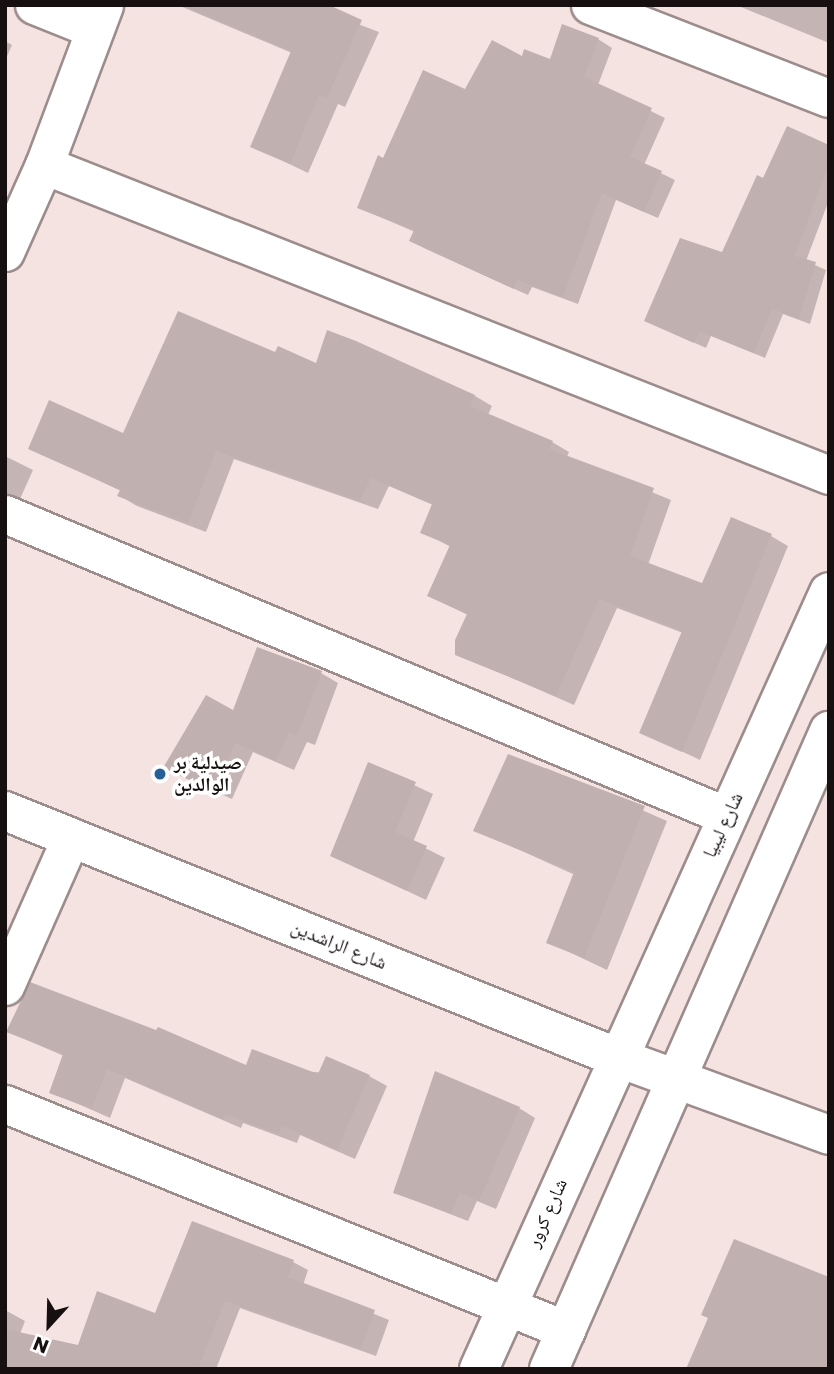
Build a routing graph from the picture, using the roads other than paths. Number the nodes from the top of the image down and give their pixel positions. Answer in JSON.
{"nodes":[{"id":1,"x":34,"y":5,"type":"edge"},
{"id":2,"x":590,"y":5,"type":"edge"},
{"id":3,"x":99,"y":17,"type":"edge"},
{"id":4,"x":829,"y":98,"type":"edge"},
{"id":5,"x":44,"y":165,"type":"junction"},
{"id":6,"x":5,"y":252,"type":"edge"},
{"id":7,"x":829,"y":475,"type":"edge"},
{"id":8,"x":5,"y":514,"type":"edge"},
{"id":9,"x":829,"y":592,"type":"edge"},
{"id":10,"x":829,"y":731,"type":"edge"},
{"id":11,"x":5,"y":811,"type":"edge"},
{"id":12,"x":727,"y":816,"type":"junction"},
{"id":13,"x":71,"y":837,"type":"junction"},
{"id":14,"x":5,"y":986,"type":"edge"},
{"id":15,"x":616,"y":1057,"type":"junction"},
{"id":16,"x":674,"y":1079,"type":"junction"},
{"id":17,"x":5,"y":1104,"type":"edge"},
{"id":18,"x":829,"y":1135,"type":"edge"},
{"id":19,"x":505,"y":1307,"type":"junction"},
{"id":20,"x":566,"y":1330,"type":"junction"},
{"id":21,"x":479,"y":1369,"type":"edge"},
{"id":22,"x":549,"y":1369,"type":"edge"}],
"edges":[{"from":1,"to":3,"type":"street"},
{"from":2,"to":4,"type":"street"},
{"from":3,"to":5,"type":"street"},
{"from":5,"to":6,"type":"street"},
{"from":5,"to":7,"type":"street"},
{"from":8,"to":12,"type":"street"},
{"from":9,"to":12,"type":"main road","name":"شارع ليبيا"},
{"from":10,"to":16,"type":"main road"},
{"from":11,"to":13,"type":"main road","name":"شارع الراشدين"},
{"from":12,"to":15,"type":"main road","name":"شارع ليبيا"},
{"from":13,"to":14,"type":"street"},
{"from":13,"to":15,"type":"main road","name":"شارع الراشدين"},
{"from":15,"to":16,"type":"main road","name":"شارع الراشدين"},
{"from":15,"to":19,"type":"main road","name":"شارع كرور"},
{"from":16,"to":18,"type":"main road","name":"شارع الراشدين"},
{"from":16,"to":20,"type":"main road"},
{"from":17,"to":19,"type":"street"},
{"from":19,"to":20,"type":"street"},
{"from":19,"to":21,"type":"main road","name":"شارع كرور"},
{"from":20,"to":22,"type":"main road"}]}
